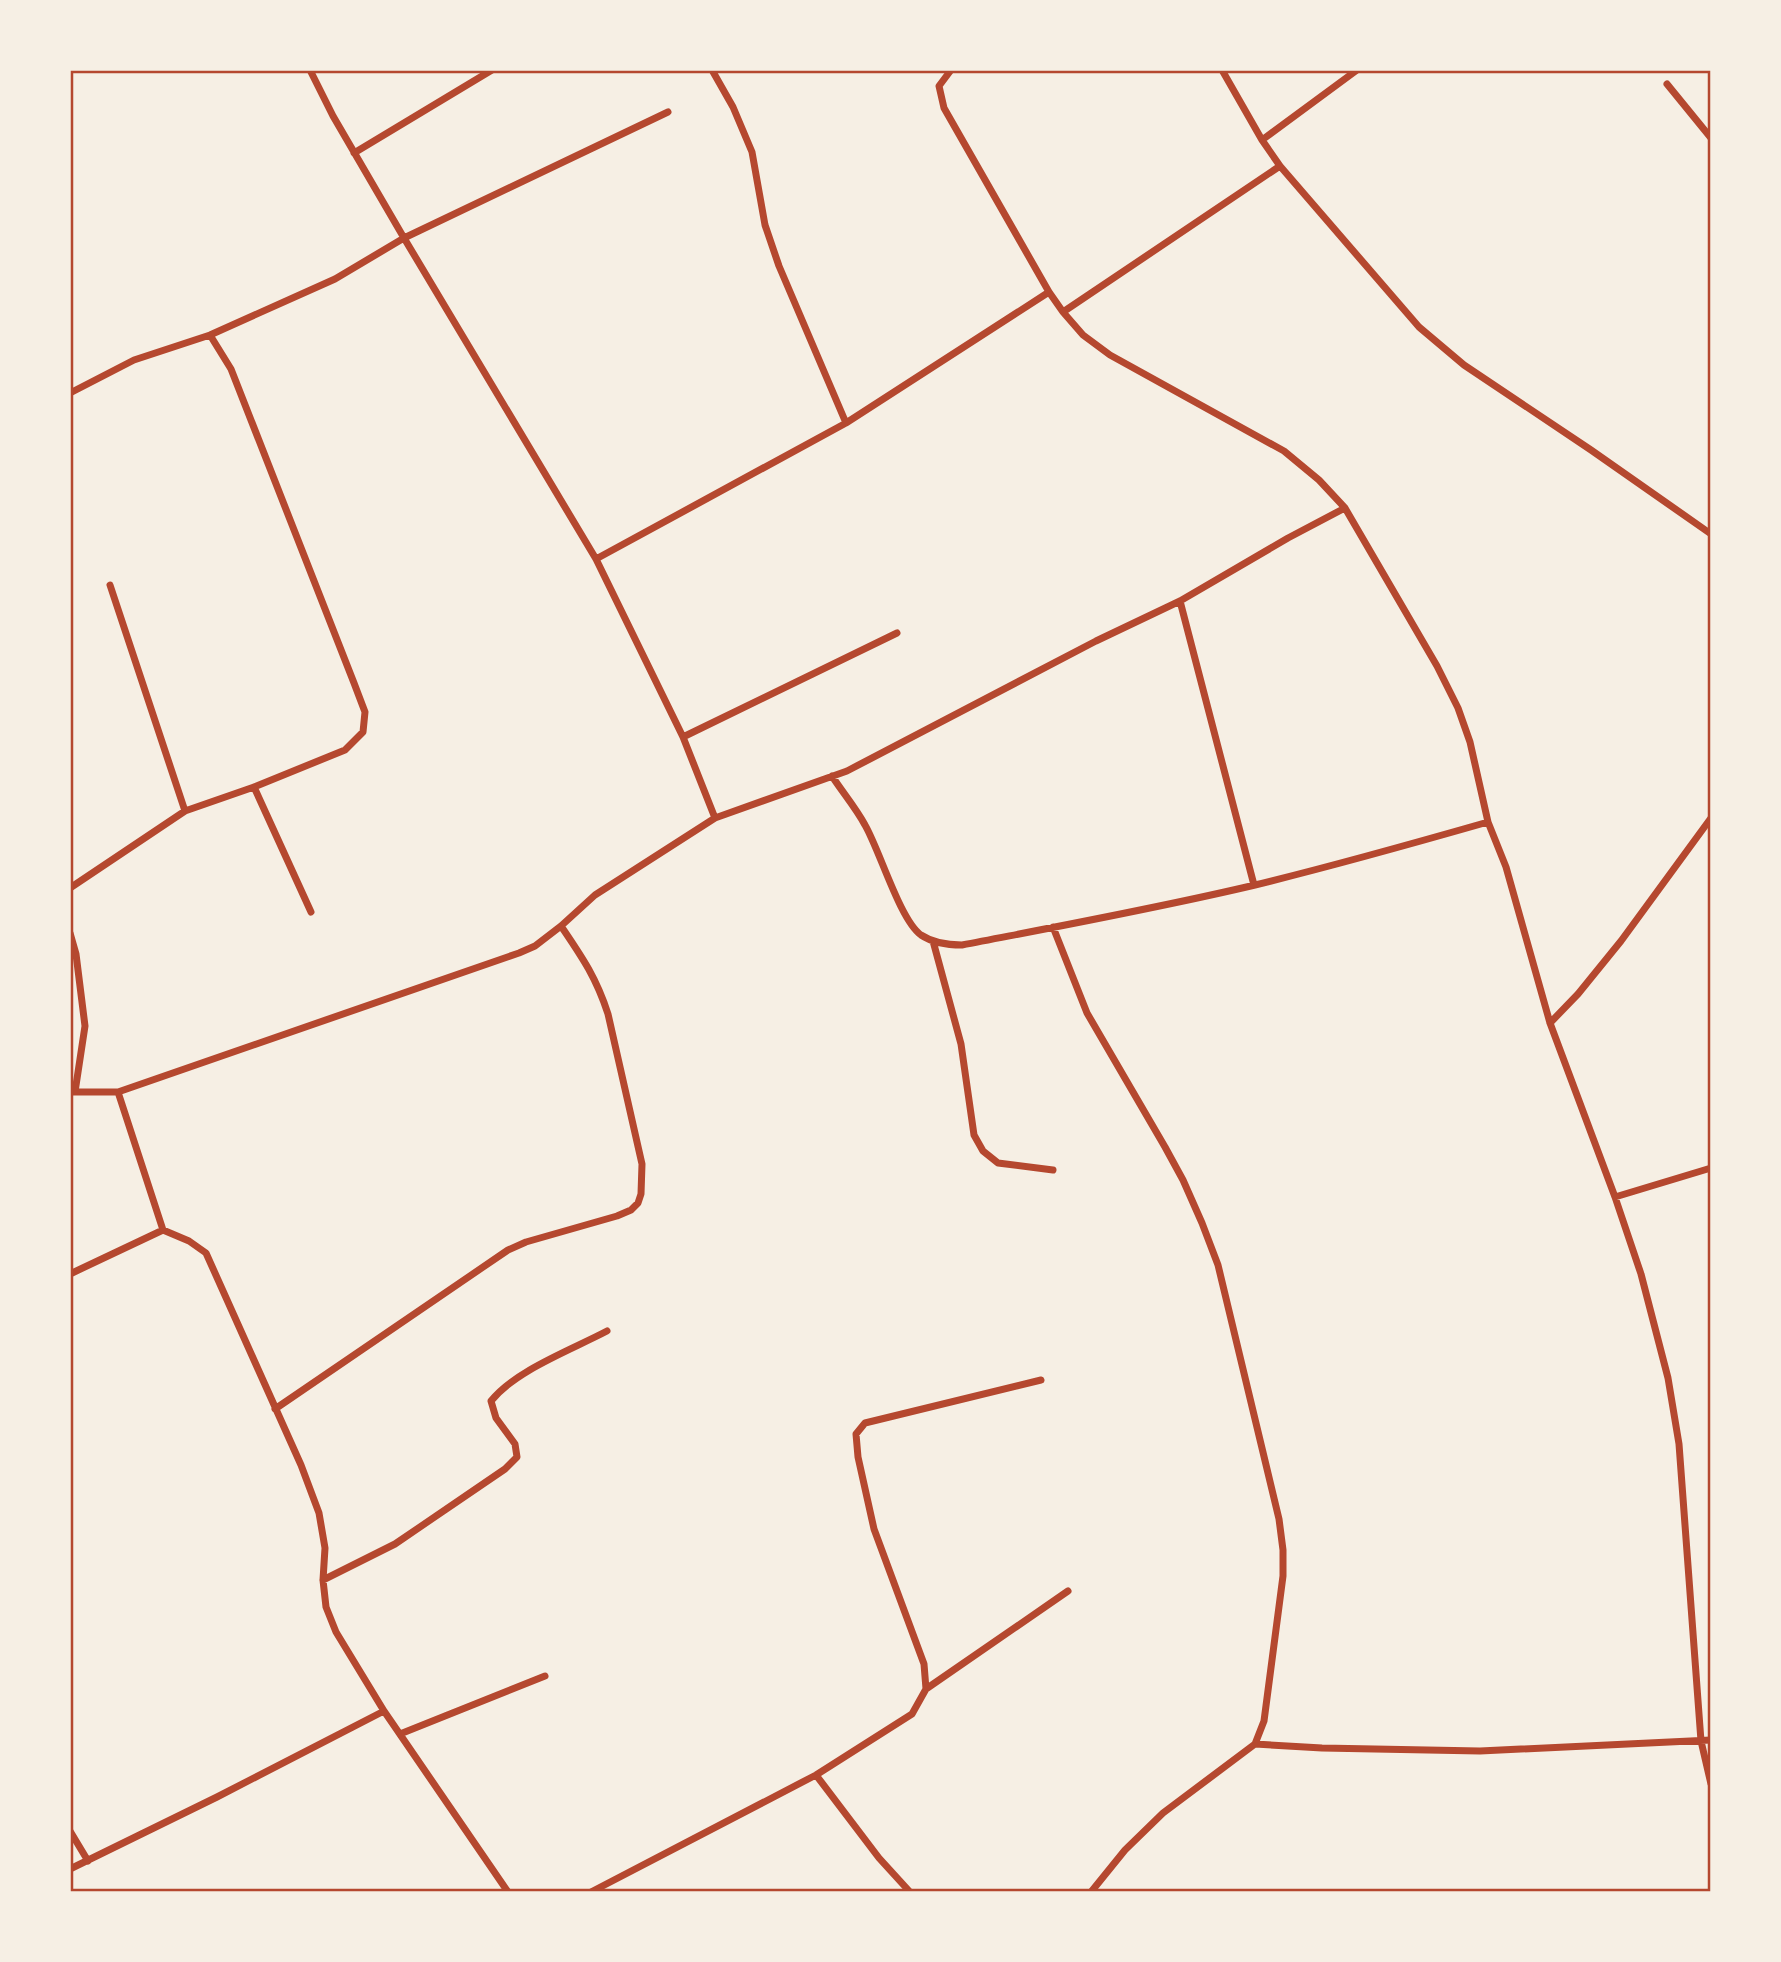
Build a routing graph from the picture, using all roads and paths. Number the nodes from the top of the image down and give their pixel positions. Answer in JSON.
{"nodes":[{"id":1,"x":310,"y":70,"type":"edge"},
{"id":2,"x":492,"y":70,"type":"edge"},
{"id":3,"x":712,"y":70,"type":"edge"},
{"id":4,"x":951,"y":70,"type":"edge"},
{"id":5,"x":1222,"y":70,"type":"edge"},
{"id":6,"x":1357,"y":70,"type":"edge"},
{"id":7,"x":1667,"y":84,"type":"dead end"},
{"id":8,"x":668,"y":111,"type":"dead end"},
{"id":9,"x":1711,"y":138,"type":"edge"},
{"id":10,"x":1262,"y":140,"type":"junction"},
{"id":11,"x":354,"y":153,"type":"junction"},
{"id":12,"x":1280,"y":166,"type":"junction"},
{"id":13,"x":404,"y":239,"type":"junction"},
{"id":14,"x":1049,"y":292,"type":"junction"},
{"id":15,"x":1063,"y":313,"type":"junction"},
{"id":16,"x":210,"y":335,"type":"junction"},
{"id":17,"x":70,"y":393,"type":"edge"},
{"id":18,"x":846,"y":423,"type":"junction"},
{"id":19,"x":1345,"y":508,"type":"junction"},
{"id":20,"x":1711,"y":534,"type":"edge"},
{"id":21,"x":596,"y":559,"type":"junction"},
{"id":22,"x":110,"y":584,"type":"dead end"},
{"id":23,"x":1180,"y":601,"type":"junction"},
{"id":24,"x":897,"y":633,"type":"dead end"},
{"id":25,"x":683,"y":737,"type":"junction"},
{"id":26,"x":832,"y":776,"type":"junction"},
{"id":27,"x":254,"y":787,"type":"junction"},
{"id":28,"x":185,"y":811,"type":"junction"},
{"id":29,"x":715,"y":818,"type":"junction"},
{"id":30,"x":1711,"y":818,"type":"edge"},
{"id":31,"x":1488,"y":822,"type":"junction"},
{"id":32,"x":1254,"y":885,"type":"junction"},
{"id":33,"x":70,"y":888,"type":"edge"},
{"id":34,"x":311,"y":912,"type":"dead end"},
{"id":35,"x":561,"y":926,"type":"junction"},
{"id":36,"x":1053,"y":927,"type":"junction"},
{"id":37,"x":70,"y":933,"type":"edge"},
{"id":38,"x":933,"y":941,"type":"junction"},
{"id":39,"x":1550,"y":1023,"type":"junction"},
{"id":40,"x":73,"y":1092,"type":"edge"},
{"id":41,"x":118,"y":1092,"type":"junction"},
{"id":42,"x":1711,"y":1168,"type":"edge"},
{"id":43,"x":1053,"y":1170,"type":"dead end"},
{"id":44,"x":1615,"y":1197,"type":"junction"},
{"id":45,"x":163,"y":1230,"type":"junction"},
{"id":46,"x":70,"y":1274,"type":"edge"},
{"id":47,"x":607,"y":1331,"type":"dead end"},
{"id":48,"x":1041,"y":1380,"type":"dead end"},
{"id":49,"x":275,"y":1409,"type":"junction"},
{"id":50,"x":323,"y":1580,"type":"junction"},
{"id":51,"x":1068,"y":1591,"type":"dead end"},
{"id":52,"x":545,"y":1676,"type":"dead end"},
{"id":53,"x":926,"y":1689,"type":"junction"},
{"id":54,"x":384,"y":1711,"type":"junction"},
{"id":55,"x":400,"y":1734,"type":"junction"},
{"id":56,"x":1711,"y":1740,"type":"edge"},
{"id":57,"x":1701,"y":1741,"type":"junction"},
{"id":58,"x":1255,"y":1744,"type":"junction"},
{"id":59,"x":816,"y":1775,"type":"junction"},
{"id":60,"x":1711,"y":1784,"type":"edge"},
{"id":61,"x":70,"y":1831,"type":"edge"},
{"id":62,"x":88,"y":1861,"type":"junction"},
{"id":63,"x":70,"y":1869,"type":"edge"},
{"id":64,"x":508,"y":1892,"type":"edge"},
{"id":65,"x":591,"y":1892,"type":"edge"},
{"id":66,"x":910,"y":1892,"type":"edge"},
{"id":67,"x":1091,"y":1892,"type":"edge"}],
"edges":[{"from":1,"to":11,"type":"street"},
{"from":2,"to":11,"type":"street"},
{"from":3,"to":18,"type":"street"},
{"from":4,"to":14,"type":"street"},
{"from":5,"to":10,"type":"street"},
{"from":6,"to":10,"type":"street"},
{"from":7,"to":9,"type":"street"},
{"from":8,"to":13,"type":"street"},
{"from":10,"to":12,"type":"street"},
{"from":11,"to":13,"type":"street"},
{"from":12,"to":15,"type":"street"},
{"from":12,"to":20,"type":"street"},
{"from":13,"to":16,"type":"street"},
{"from":13,"to":21,"type":"street"},
{"from":14,"to":15,"type":"street"},
{"from":14,"to":18,"type":"street"},
{"from":15,"to":19,"type":"street"},
{"from":16,"to":17,"type":"street"},
{"from":16,"to":27,"type":"street"},
{"from":18,"to":21,"type":"street"},
{"from":19,"to":23,"type":"street"},
{"from":19,"to":31,"type":"street"},
{"from":21,"to":25,"type":"street"},
{"from":22,"to":28,"type":"street"},
{"from":23,"to":26,"type":"street"},
{"from":23,"to":32,"type":"street"},
{"from":24,"to":25,"type":"street"},
{"from":25,"to":29,"type":"street"},
{"from":26,"to":29,"type":"street"},
{"from":26,"to":38,"type":"street"},
{"from":27,"to":28,"type":"street"},
{"from":27,"to":34,"type":"street"},
{"from":28,"to":33,"type":"street"},
{"from":29,"to":35,"type":"street"},
{"from":30,"to":39,"type":"street"},
{"from":31,"to":32,"type":"street"},
{"from":31,"to":39,"type":"street"},
{"from":32,"to":36,"type":"street"},
{"from":35,"to":41,"type":"street"},
{"from":35,"to":49,"type":"street"},
{"from":36,"to":38,"type":"street"},
{"from":36,"to":58,"type":"street"},
{"from":37,"to":40,"type":"street"},
{"from":38,"to":43,"type":"street"},
{"from":39,"to":44,"type":"street"},
{"from":40,"to":41,"type":"street"},
{"from":41,"to":45,"type":"street"},
{"from":42,"to":44,"type":"street"},
{"from":44,"to":57,"type":"street"},
{"from":45,"to":46,"type":"street"},
{"from":45,"to":49,"type":"street"},
{"from":47,"to":50,"type":"street"},
{"from":48,"to":53,"type":"street"},
{"from":49,"to":50,"type":"street"},
{"from":50,"to":54,"type":"street"},
{"from":51,"to":53,"type":"street"},
{"from":52,"to":55,"type":"street"},
{"from":53,"to":59,"type":"street"},
{"from":54,"to":55,"type":"street"},
{"from":54,"to":62,"type":"street"},
{"from":55,"to":64,"type":"street"},
{"from":56,"to":57,"type":"street"},
{"from":57,"to":58,"type":"street"},
{"from":57,"to":60,"type":"street"},
{"from":58,"to":67,"type":"street"},
{"from":59,"to":65,"type":"street"},
{"from":59,"to":66,"type":"street"},
{"from":61,"to":62,"type":"street"},
{"from":62,"to":63,"type":"street"}]}
